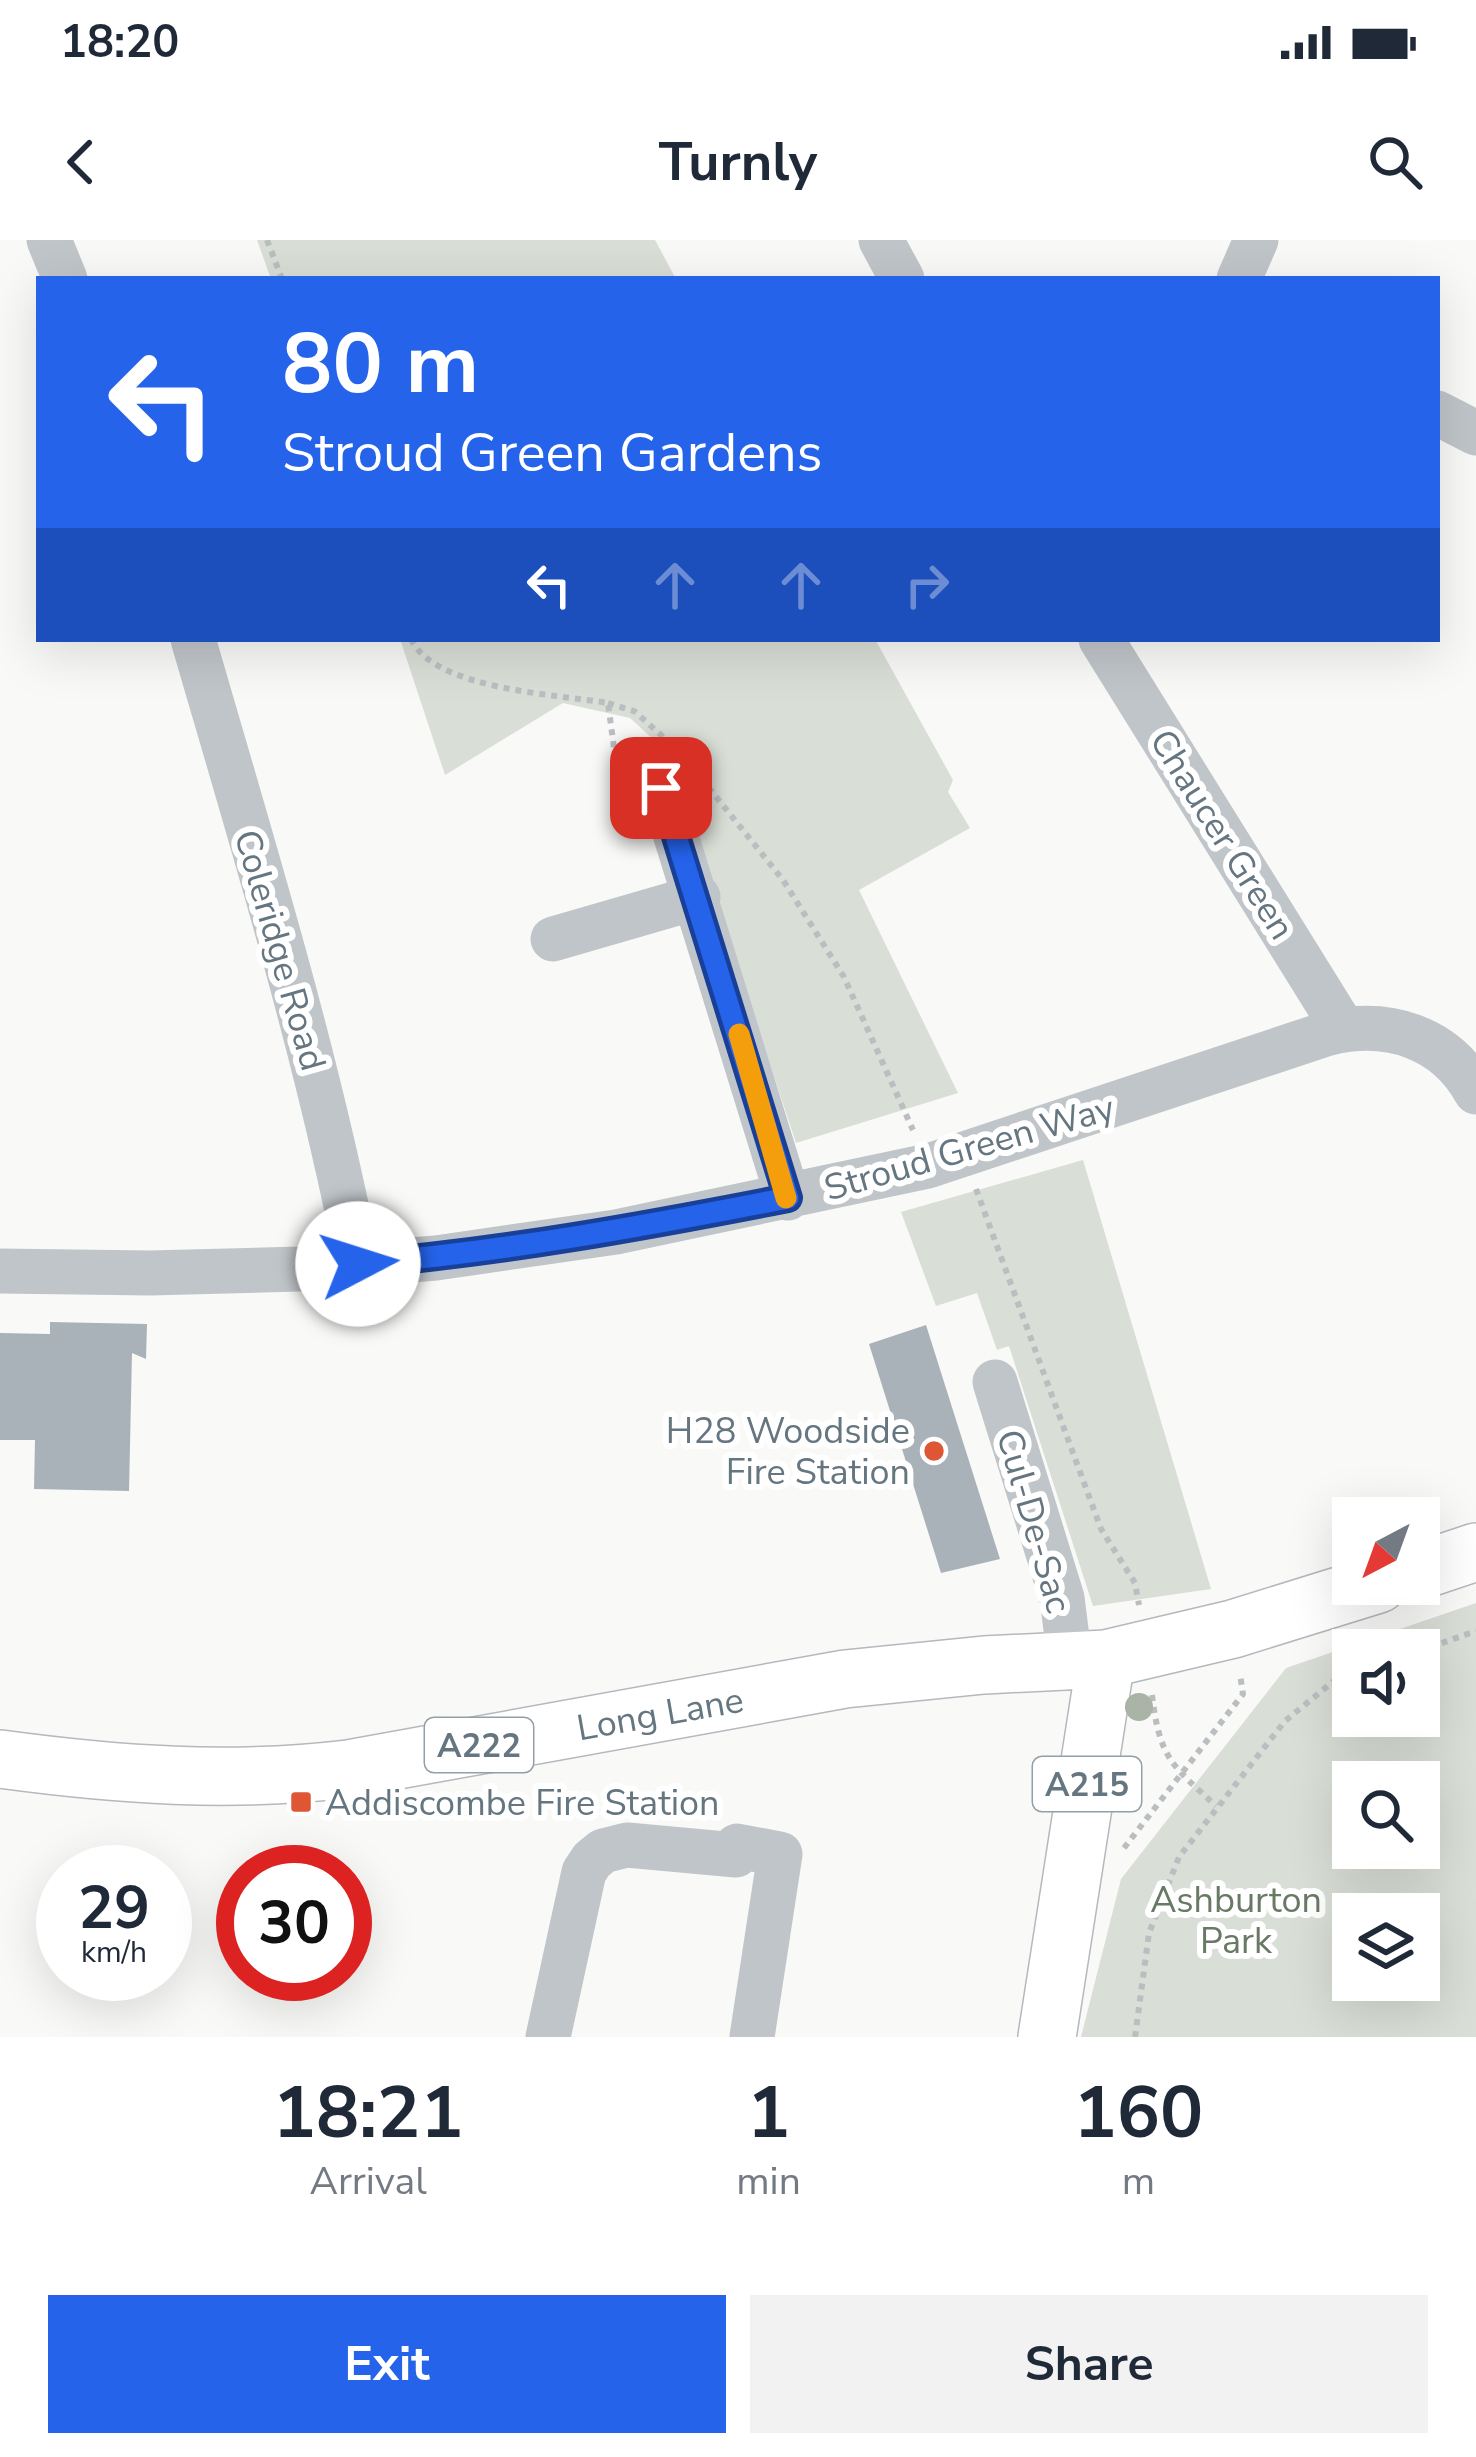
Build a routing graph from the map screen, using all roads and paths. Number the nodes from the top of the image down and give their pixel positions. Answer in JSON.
{"nodes":[{"id":1,"x":49,"y":240,"type":"edge"},
{"id":2,"x":268,"y":240,"type":"edge"},
{"id":3,"x":881,"y":240,"type":"edge"},
{"id":4,"x":1256,"y":240,"type":"edge"},
{"id":5,"x":64,"y":276,"type":"edge"},
{"id":6,"x":281,"y":276,"type":"edge"},
{"id":7,"x":900,"y":276,"type":"edge"},
{"id":8,"x":1240,"y":276,"type":"edge"},
{"id":9,"x":1440,"y":415,"type":"edge"},
{"id":10,"x":1476,"y":433,"type":"edge"},
{"id":11,"x":194,"y":642,"type":"edge"},
{"id":12,"x":413,"y":642,"type":"edge"},
{"id":13,"x":1103,"y":642,"type":"edge"},
{"id":14,"x":608,"y":703,"type":"junction"},
{"id":15,"x":661,"y":788,"type":"joint"},
{"id":16,"x":698,"y":897,"type":"junction"},
{"id":17,"x":553,"y":939,"type":"dead end"},
{"id":18,"x":1344,"y":1030,"type":"junction"},
{"id":19,"x":1475,"y":1087,"type":"edge"},
{"id":20,"x":946,"y":1161,"type":"junction"},
{"id":21,"x":788,"y":1198,"type":"junction"},
{"id":22,"x":358,"y":1264,"type":"junction"},
{"id":23,"x":0,"y":1271,"type":"edge"},
{"id":24,"x":995,"y":1382,"type":"dead end"},
{"id":25,"x":1476,"y":1552,"type":"edge"},
{"id":26,"x":1440,"y":1564,"type":"edge"},
{"id":27,"x":1332,"y":1598,"type":"edge"},
{"id":28,"x":1141,"y":1613,"type":"dead end"},
{"id":29,"x":1233,"y":1629,"type":"junction"},
{"id":30,"x":1476,"y":1631,"type":"edge"},
{"id":31,"x":1440,"y":1644,"type":"edge"},
{"id":32,"x":1109,"y":1668,"type":"junction"},
{"id":33,"x":1332,"y":1682,"type":"edge"},
{"id":34,"x":8,"y":1766,"type":"edge"},
{"id":35,"x":1181,"y":1773,"type":"junction"},
{"id":36,"x":1216,"y":1806,"type":"junction"},
{"id":37,"x":1116,"y":1860,"type":"dead end"},
{"id":38,"x":548,"y":2037,"type":"edge"},
{"id":39,"x":752,"y":2037,"type":"edge"},
{"id":40,"x":1047,"y":2037,"type":"edge"},
{"id":41,"x":1135,"y":2037,"type":"edge"}],
"edges":[{"from":1,"to":5,"type":"street"},
{"from":2,"to":6,"type":"path"},
{"from":3,"to":7,"type":"street"},
{"from":4,"to":8,"type":"street"},
{"from":9,"to":10,"type":"street"},
{"from":11,"to":22,"type":"street","name":"Coleridge Road"},
{"from":12,"to":14,"type":"path"},
{"from":13,"to":18,"type":"street","name":"Chaucer Green"},
{"from":14,"to":15,"type":"path"},
{"from":14,"to":20,"type":"path"},
{"from":15,"to":16,"type":"street"},
{"from":16,"to":17,"type":"street"},
{"from":16,"to":21,"type":"street"},
{"from":18,"to":19,"type":"street","name":"Stroud Green Way"},
{"from":18,"to":20,"type":"street","name":"Stroud Green Way"},
{"from":20,"to":21,"type":"street","name":"Stroud Green Way"},
{"from":20,"to":28,"type":"path"},
{"from":21,"to":22,"type":"street","name":"Stroud Green Way"},
{"from":22,"to":23,"type":"street","name":"Stroud Green Way"},
{"from":24,"to":32,"type":"street","name":"Cul-De-Sac"},
{"from":25,"to":26,"type":"main road"},
{"from":27,"to":29,"type":"main road","number":"A222"},
{"from":29,"to":32,"type":"main road","number":"A222"},
{"from":29,"to":35,"type":"path"},
{"from":30,"to":31,"type":"path"},
{"from":32,"to":34,"type":"main road","name":"Long Lane","number":"A222"},
{"from":32,"to":35,"type":"path"},
{"from":32,"to":40,"type":"main road","number":"A215"},
{"from":33,"to":36,"type":"path"},
{"from":35,"to":36,"type":"path"},
{"from":35,"to":37,"type":"path"},
{"from":36,"to":41,"type":"path"},
{"from":38,"to":39,"type":"street"}]}
